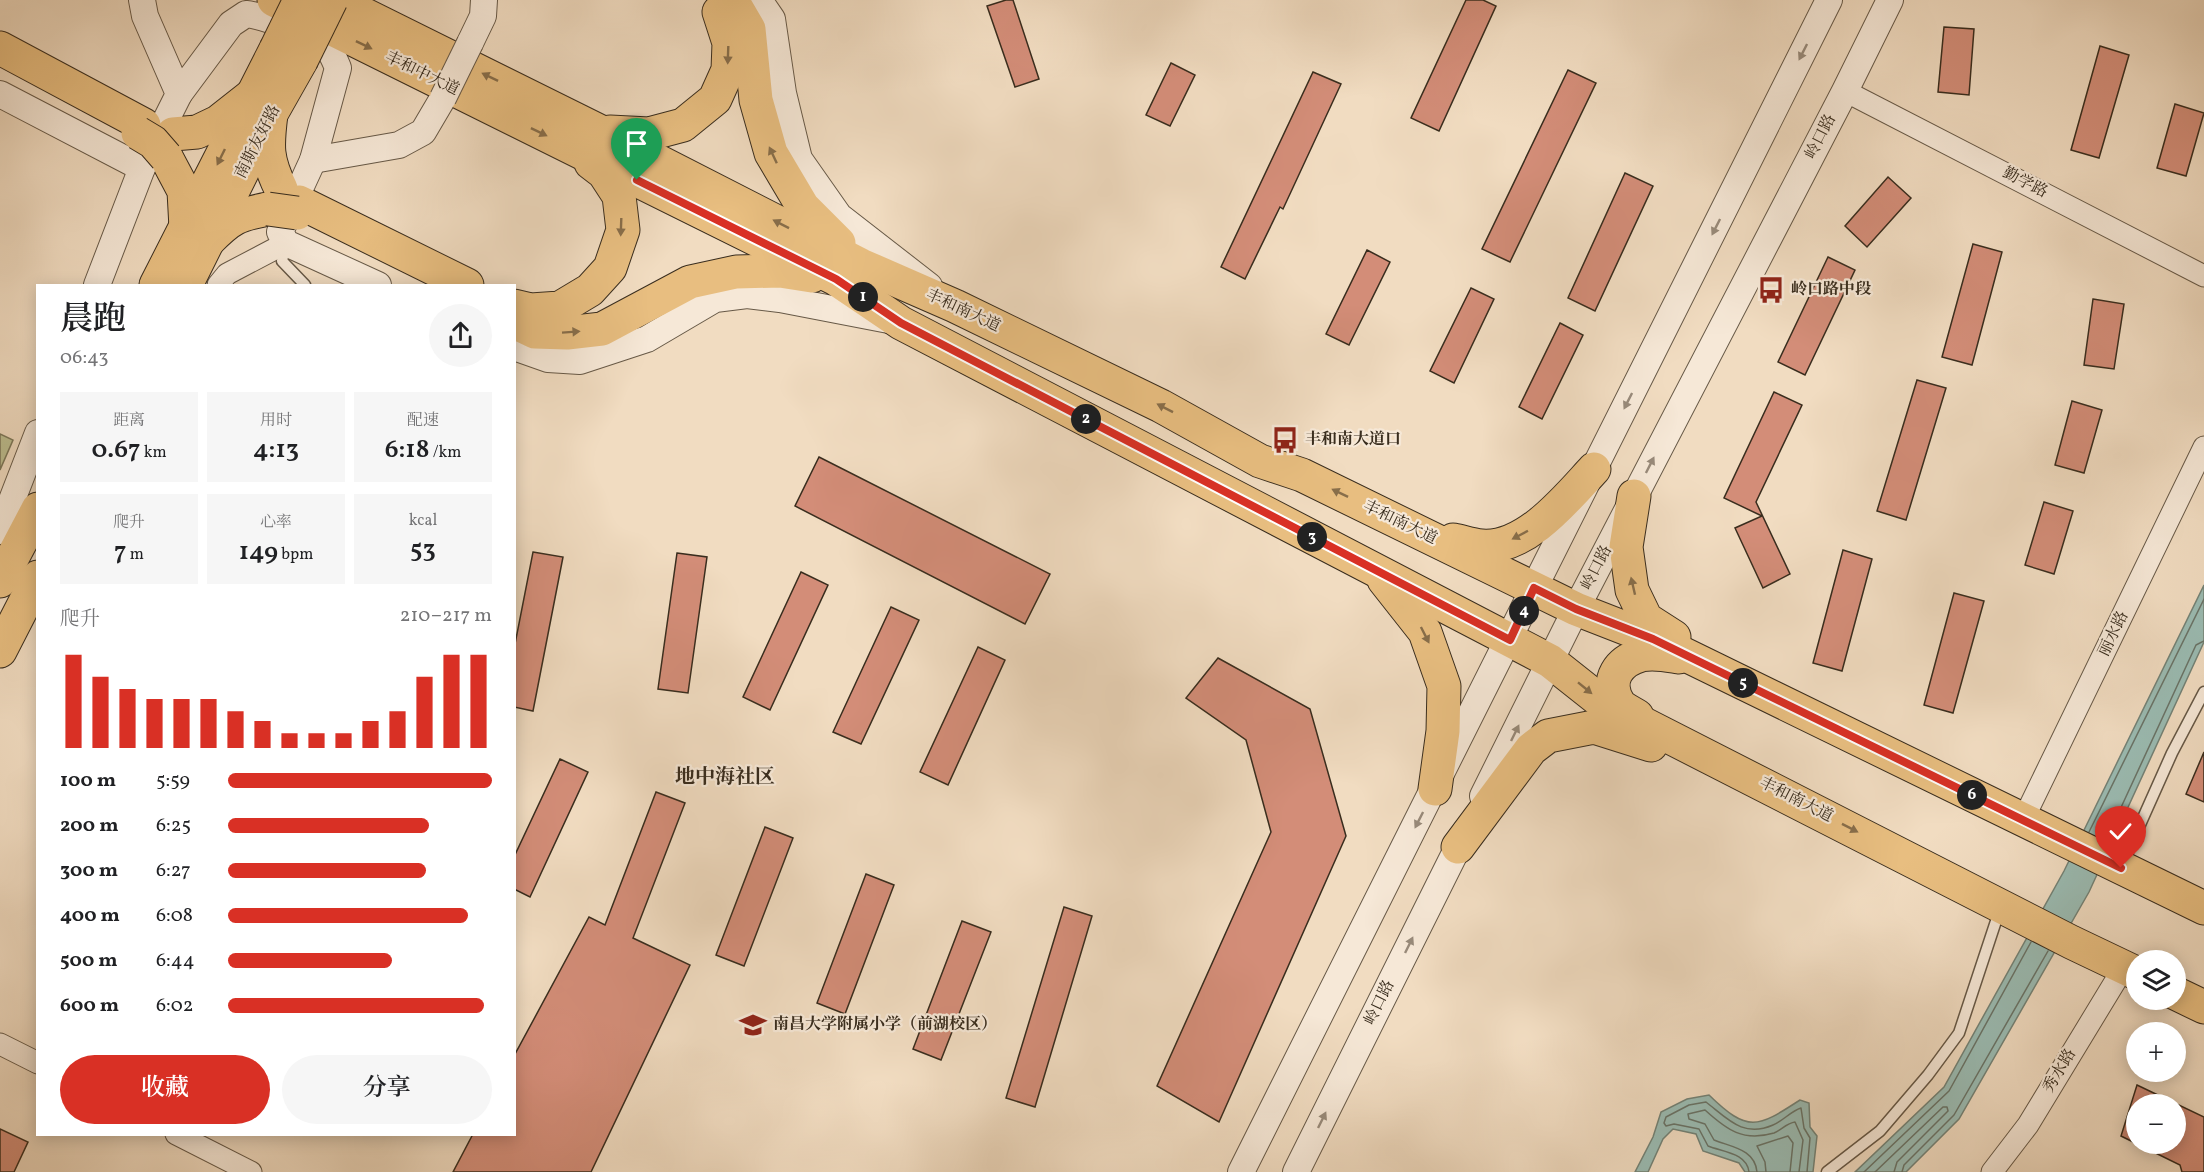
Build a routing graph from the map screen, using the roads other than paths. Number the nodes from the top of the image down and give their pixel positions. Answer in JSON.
{"nodes":[{"id":1,"x":142,"y":0,"type":"edge"},
{"id":2,"x":274,"y":0,"type":"edge"},
{"id":3,"x":300,"y":0,"type":"edge"},
{"id":4,"x":333,"y":0,"type":"edge"},
{"id":5,"x":484,"y":0,"type":"edge"},
{"id":6,"x":713,"y":0,"type":"edge"},
{"id":7,"x":732,"y":0,"type":"edge"},
{"id":8,"x":759,"y":0,"type":"edge"},
{"id":9,"x":1829,"y":0,"type":"edge"},
{"id":10,"x":1890,"y":0,"type":"edge"},
{"id":11,"x":0,"y":48,"type":"edge"},
{"id":12,"x":289,"y":55,"type":"junction"},
{"id":13,"x":0,"y":63,"type":"edge"},
{"id":14,"x":1845,"y":91,"type":"junction"},
{"id":15,"x":0,"y":94,"type":"edge"},
{"id":16,"x":179,"y":94,"type":"junction"},
{"id":17,"x":261,"y":105,"type":"junction"},
{"id":18,"x":599,"y":131,"type":"junction"},
{"id":19,"x":153,"y":143,"type":"junction"},
{"id":20,"x":570,"y":148,"type":"junction"},
{"id":21,"x":313,"y":160,"type":"junction"},
{"id":22,"x":286,"y":211,"type":"junction"},
{"id":23,"x":198,"y":234,"type":"junction"},
{"id":24,"x":849,"y":272,"type":"junction"},
{"id":25,"x":2204,"y":276,"type":"edge"},
{"id":26,"x":97,"y":284,"type":"edge"},
{"id":27,"x":157,"y":284,"type":"edge"},
{"id":28,"x":186,"y":284,"type":"edge"},
{"id":29,"x":219,"y":284,"type":"edge"},
{"id":30,"x":304,"y":284,"type":"edge"},
{"id":31,"x":377,"y":284,"type":"edge"},
{"id":32,"x":438,"y":284,"type":"edge"},
{"id":33,"x":465,"y":284,"type":"edge"},
{"id":34,"x":516,"y":306,"type":"edge"},
{"id":35,"x":955,"y":306,"type":"junction"},
{"id":36,"x":516,"y":323,"type":"edge"},
{"id":37,"x":901,"y":323,"type":"junction"},
{"id":38,"x":516,"y":348,"type":"edge"},
{"id":39,"x":36,"y":438,"type":"edge"},
{"id":40,"x":2204,"y":447,"type":"edge"},
{"id":41,"x":1594,"y":469,"type":"junction"},
{"id":42,"x":1634,"y":496,"type":"junction"},
{"id":43,"x":36,"y":514,"type":"edge"},
{"id":44,"x":0,"y":531,"type":"edge"},
{"id":45,"x":1424,"y":534,"type":"junction"},
{"id":46,"x":1378,"y":571,"type":"junction"},
{"id":47,"x":0,"y":580,"type":"edge"},
{"id":48,"x":36,"y":581,"type":"edge"},
{"id":49,"x":1534,"y":588,"type":"junction"},
{"id":50,"x":1576,"y":609,"type":"junction"},
{"id":51,"x":1510,"y":640,"type":"junction"},
{"id":52,"x":0,"y":651,"type":"edge"},
{"id":53,"x":1642,"y":655,"type":"junction"},
{"id":54,"x":1550,"y":661,"type":"junction"},
{"id":55,"x":1699,"y":661,"type":"junction"},
{"id":56,"x":2204,"y":692,"type":"edge"},
{"id":57,"x":1773,"y":698,"type":"junction"},
{"id":58,"x":1838,"y":729,"type":"junction"},
{"id":59,"x":1664,"y":734,"type":"junction"},
{"id":60,"x":1743,"y":774,"type":"junction"},
{"id":61,"x":1435,"y":789,"type":"junction"},
{"id":62,"x":2024,"y":820,"type":"junction"},
{"id":63,"x":1458,"y":847,"type":"junction"},
{"id":64,"x":2115,"y":865,"type":"junction"},
{"id":65,"x":2204,"y":908,"type":"edge"},
{"id":66,"x":2011,"y":910,"type":"junction"},
{"id":67,"x":2126,"y":968,"type":"edge"},
{"id":68,"x":2126,"y":976,"type":"edge"},
{"id":69,"x":2186,"y":998,"type":"edge"},
{"id":70,"x":2204,"y":1007,"type":"edge"},
{"id":71,"x":0,"y":1044,"type":"edge"},
{"id":72,"x":36,"y":1062,"type":"edge"},
{"id":73,"x":180,"y":1136,"type":"edge"},
{"id":74,"x":251,"y":1172,"type":"edge"},
{"id":75,"x":1241,"y":1172,"type":"edge"},
{"id":76,"x":1296,"y":1172,"type":"edge"},
{"id":77,"x":1827,"y":1172,"type":"edge"},
{"id":78,"x":1992,"y":1172,"type":"edge"}],
"edges":[{"from":1,"to":16,"type":"street"},
{"from":2,"to":20,"type":"main road","name":"丰和中大道","one_way":true},
{"from":3,"to":12,"type":"main road","name":"南斯友好路","bridge":true},
{"from":4,"to":12,"type":"main road","name":"南斯友好路","bridge":true},
{"from":18,"to":4,"type":"main road","name":"丰和中大道","one_way":true},
{"from":5,"to":21,"type":"street","bridge":true},
{"from":6,"to":18,"type":"main road","one_way":true},
{"from":24,"to":7,"type":"main road","one_way":true},
{"from":8,"to":35,"type":"street"},
{"from":9,"to":41,"type":"street","one_way":true},
{"from":10,"to":14,"type":"street","name":"岭口路"},
{"from":11,"to":19,"type":"main road"},
{"from":12,"to":17,"type":"main road","name":"南斯友好路"},
{"from":13,"to":19,"type":"main road"},
{"from":14,"to":25,"type":"street","name":"勤学路"},
{"from":42,"to":14,"type":"street","name":"岭口路","one_way":true},
{"from":15,"to":19,"type":"street"},
{"from":16,"to":19,"type":"street"},
{"from":16,"to":21,"type":"street"},
{"from":17,"to":19,"type":"main road"},
{"from":17,"to":22,"type":"main road"},
{"from":17,"to":23,"type":"main road","name":"南斯友好路"},
{"from":24,"to":18,"type":"main road","name":"丰和南大道","one_way":true},
{"from":19,"to":23,"type":"main road"},
{"from":19,"to":26,"type":"street"},
{"from":20,"to":24,"type":"main road","name":"丰和南大道"},
{"from":20,"to":34,"type":"main road","one_way":true},
{"from":21,"to":22,"type":"street"},
{"from":22,"to":23,"type":"main road"},
{"from":22,"to":29,"type":"street"},
{"from":22,"to":30,"type":"lane"},
{"from":22,"to":31,"type":"street"},
{"from":22,"to":32,"type":"main road"},
{"from":22,"to":33,"type":"main road"},
{"from":23,"to":27,"type":"main road","name":"南斯友好路"},
{"from":23,"to":28,"type":"main road","name":"南斯友好路"},
{"from":24,"to":35,"type":"main road","name":"丰和南大道"},
{"from":36,"to":24,"type":"main road","one_way":true},
{"from":24,"to":37,"type":"main road","name":"丰和南大道"},
{"from":45,"to":35,"type":"main road","name":"丰和南大道","one_way":true},
{"from":37,"to":38,"type":"street"},
{"from":37,"to":46,"type":"main road","name":"丰和南大道"},
{"from":39,"to":44,"type":"street"},
{"from":40,"to":62,"type":"street","name":"丽水路"},
{"from":41,"to":45,"type":"main road","one_way":true},
{"from":41,"to":49,"type":"street"},
{"from":42,"to":50,"type":"street","name":"岭口路"},
{"from":57,"to":42,"type":"main road","one_way":true},
{"from":43,"to":47,"type":"main road"},
{"from":45,"to":49,"type":"main road","name":"丰和南大道"},
{"from":46,"to":51,"type":"main road","name":"丰和南大道"},
{"from":46,"to":61,"type":"main road","one_way":true},
{"from":48,"to":52,"type":"main road"},
{"from":49,"to":50,"type":"main road","name":"丰和南大道"},
{"from":49,"to":51,"type":"street"},
{"from":50,"to":53,"type":"main road"},
{"from":50,"to":54,"type":"street","name":"岭口路"},
{"from":50,"to":55,"type":"main road","name":"丰和南大道"},
{"from":51,"to":54,"type":"main road","name":"丰和南大道"},
{"from":51,"to":61,"type":"street"},
{"from":53,"to":55,"type":"main road"},
{"from":53,"to":58,"type":"main road"},
{"from":53,"to":59,"type":"main road"},
{"from":54,"to":59,"type":"main road","name":"丰和南大道","one_way":true},
{"from":63,"to":54,"type":"street","name":"岭口路","one_way":true},
{"from":55,"to":57,"type":"main road","name":"丰和南大道"},
{"from":56,"to":64,"type":"lane"},
{"from":57,"to":58,"type":"main road","name":"丰和南大道"},
{"from":58,"to":62,"type":"main road","name":"丰和南大道"},
{"from":59,"to":60,"type":"main road","name":"丰和南大道"},
{"from":60,"to":63,"type":"main road"},
{"from":60,"to":66,"type":"main road","name":"丰和南大道","one_way":true},
{"from":61,"to":75,"type":"street","one_way":true},
{"from":62,"to":64,"type":"main road","name":"丰和南大道"},
{"from":76,"to":63,"type":"street","name":"岭口路","one_way":true},
{"from":64,"to":65,"type":"main road","name":"丰和南大道"},
{"from":66,"to":67,"type":"main road","name":"丰和南大道"},
{"from":66,"to":77,"type":"lane"},
{"from":68,"to":78,"type":"street","name":"秀水路"},
{"from":69,"to":70,"type":"main road"},
{"from":71,"to":72,"type":"street"},
{"from":73,"to":74,"type":"street"}]}
